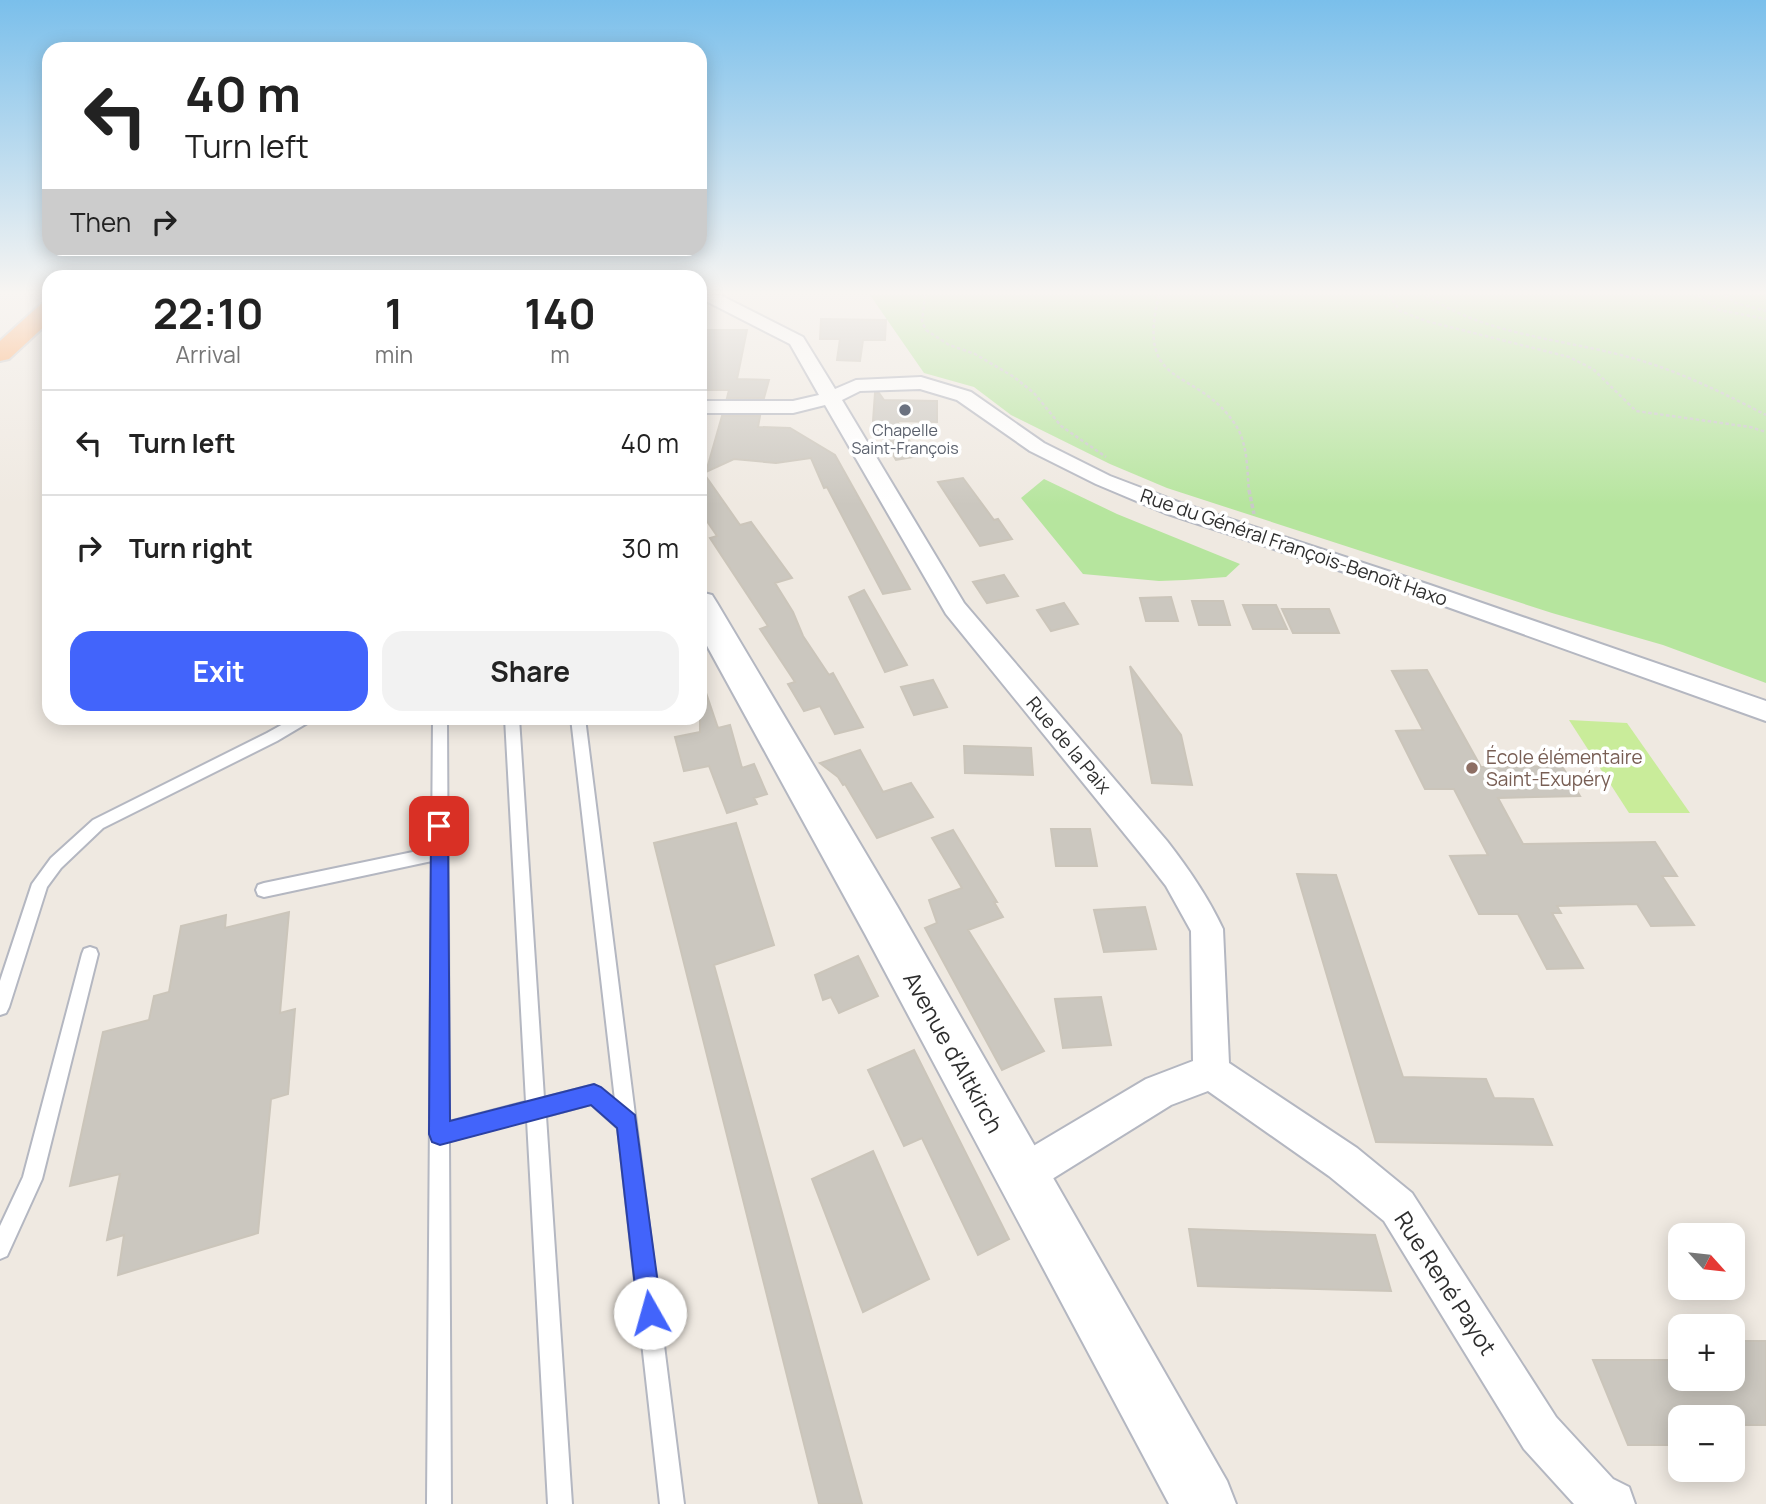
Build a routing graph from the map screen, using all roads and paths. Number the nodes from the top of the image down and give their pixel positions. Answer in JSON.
{"nodes":[{"id":1,"x":813,"y":365,"type":"edge"},
{"id":2,"x":994,"y":365,"type":"edge"},
{"id":3,"x":1163,"y":365,"type":"edge"},
{"id":4,"x":1585,"y":365,"type":"edge"},
{"id":5,"x":1652,"y":365,"type":"edge"},
{"id":6,"x":833,"y":397,"type":"junction"},
{"id":7,"x":707,"y":407,"type":"edge"},
{"id":8,"x":1766,"y":415,"type":"edge"},
{"id":9,"x":1766,"y":432,"type":"edge"},
{"id":10,"x":1108,"y":457,"type":"dead end"},
{"id":11,"x":1258,"y":537,"type":"junction"},
{"id":12,"x":707,"y":615,"type":"edge"},
{"id":13,"x":1766,"y":711,"type":"edge"},
{"id":14,"x":292,"y":725,"type":"edge"},
{"id":15,"x":440,"y":725,"type":"edge"},
{"id":16,"x":512,"y":725,"type":"edge"},
{"id":17,"x":579,"y":725,"type":"edge"},
{"id":18,"x":439,"y":853,"type":"junction"},
{"id":19,"x":264,"y":890,"type":"dead end"},
{"id":20,"x":90,"y":954,"type":"dead end"},
{"id":21,"x":0,"y":1007,"type":"edge"},
{"id":22,"x":1211,"y":1072,"type":"junction"},
{"id":23,"x":535,"y":1109,"type":"junction"},
{"id":24,"x":627,"y":1123,"type":"junction"},
{"id":25,"x":440,"y":1134,"type":"junction"},
{"id":26,"x":1022,"y":1175,"type":"junction"},
{"id":27,"x":0,"y":1249,"type":"edge"},
{"id":28,"x":439,"y":1504,"type":"edge"},
{"id":29,"x":560,"y":1504,"type":"edge"},
{"id":30,"x":672,"y":1504,"type":"edge"},
{"id":31,"x":1204,"y":1504,"type":"edge"},
{"id":32,"x":1612,"y":1504,"type":"edge"}],
"edges":[{"from":1,"to":6,"type":"street","name":"Rue de la Paix"},
{"from":2,"to":10,"type":"path"},
{"from":3,"to":11,"type":"path"},
{"from":4,"to":9,"type":"path"},
{"from":5,"to":8,"type":"path"},
{"from":6,"to":7,"type":"street","name":"Rue du Général François-Benoît Haxo"},
{"from":6,"to":11,"type":"street","name":"Rue du Général François-Benoît Haxo"},
{"from":6,"to":22,"type":"street","name":"Rue de la Paix"},
{"from":11,"to":13,"type":"street","name":"Rue du Général François-Benoît Haxo"},
{"from":12,"to":26,"type":"street","name":"Avenue d'Altkirch"},
{"from":14,"to":21,"type":"lane"},
{"from":15,"to":18,"type":"lane"},
{"from":16,"to":23,"type":"lane"},
{"from":17,"to":24,"type":"lane"},
{"from":18,"to":19,"type":"lane"},
{"from":18,"to":25,"type":"lane"},
{"from":20,"to":27,"type":"lane"},
{"from":22,"to":26,"type":"street"},
{"from":22,"to":32,"type":"street","name":"Rue René Payot"},
{"from":23,"to":24,"type":"lane"},
{"from":23,"to":25,"type":"lane"},
{"from":23,"to":29,"type":"lane"},
{"from":24,"to":30,"type":"lane"},
{"from":25,"to":28,"type":"lane"},
{"from":26,"to":31,"type":"street","name":"Avenue d'Altkirch"}]}
